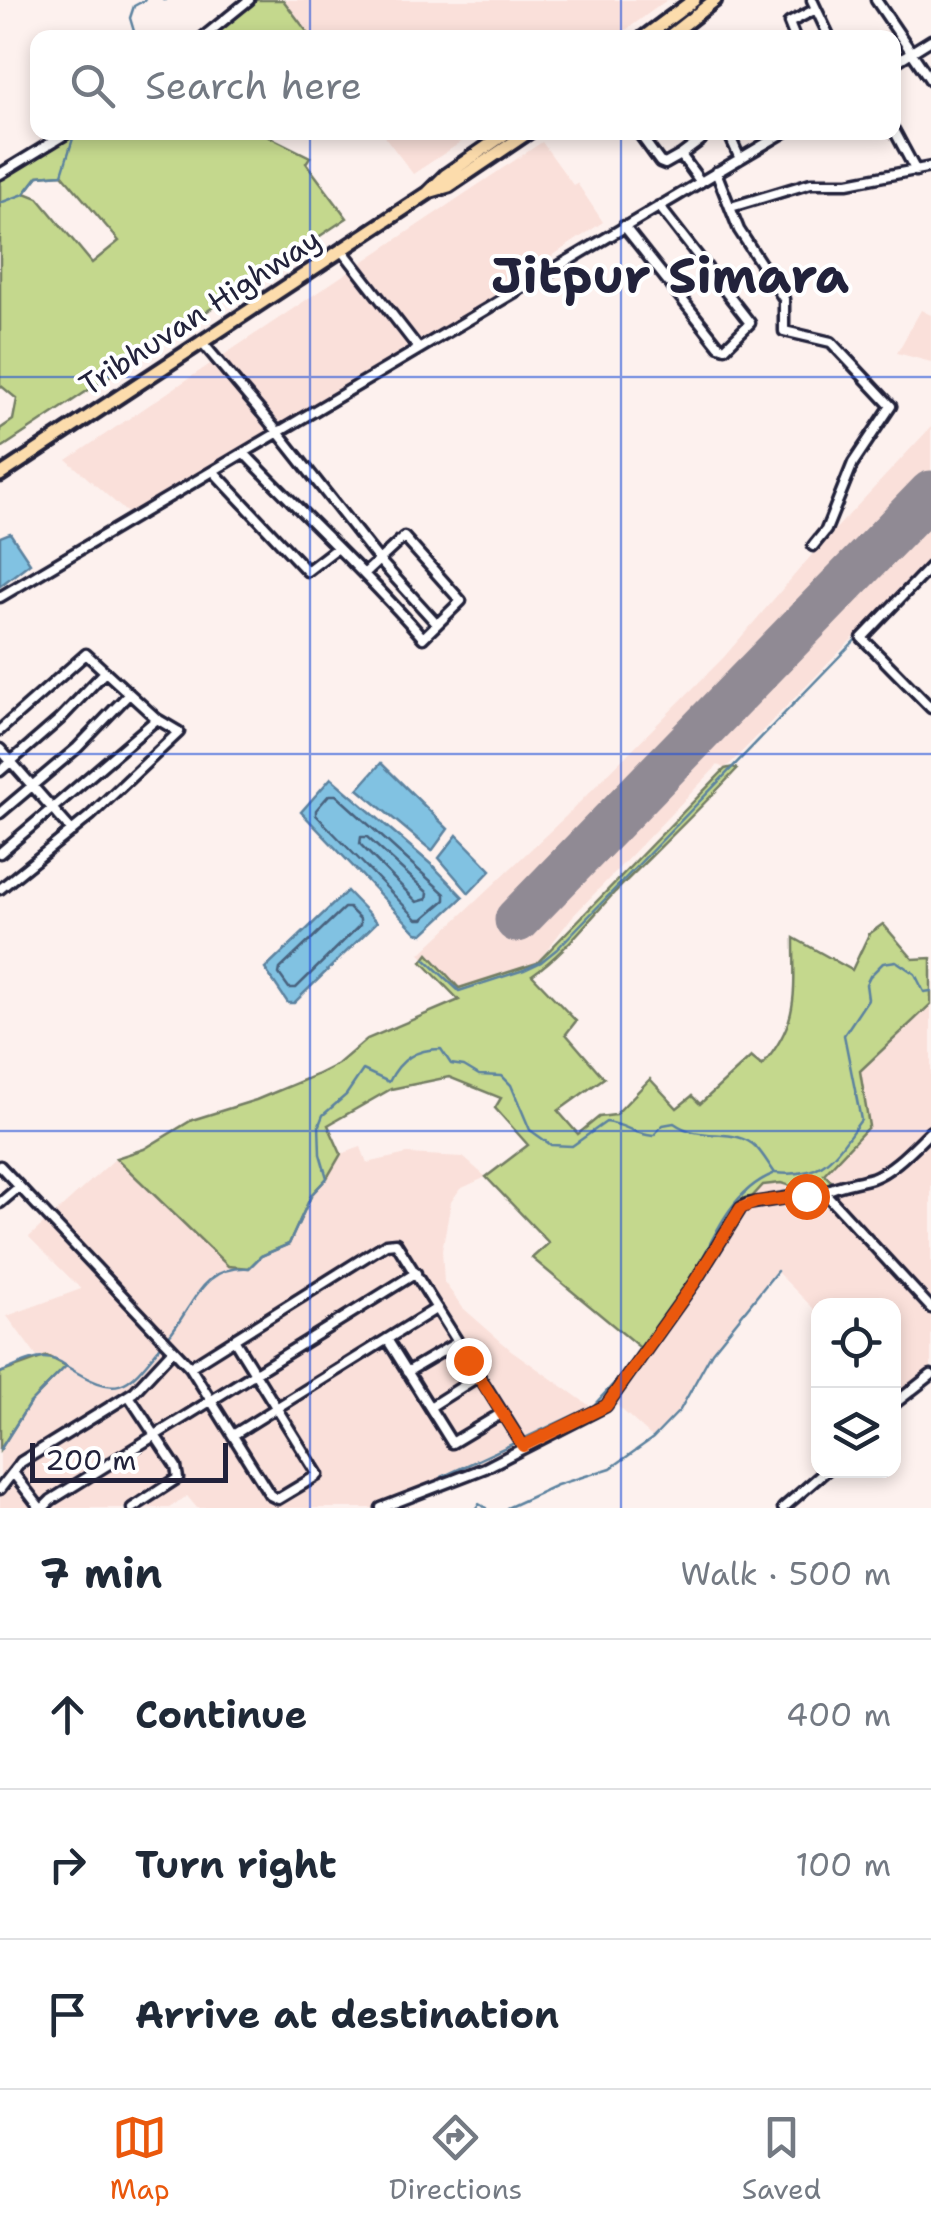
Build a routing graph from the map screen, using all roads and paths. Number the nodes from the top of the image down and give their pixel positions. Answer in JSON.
{"nodes":[{"id":1,"x":249,"y":0,"type":"edge"},
{"id":2,"x":694,"y":0,"type":"edge"},
{"id":3,"x":715,"y":0,"type":"edge"},
{"id":4,"x":876,"y":0,"type":"edge"},
{"id":5,"x":814,"y":5,"type":"edge"},
{"id":6,"x":782,"y":11,"type":"dead end"},
{"id":7,"x":789,"y":23,"type":"junction"},
{"id":8,"x":212,"y":30,"type":"edge"},
{"id":9,"x":655,"y":30,"type":"edge"},
{"id":10,"x":678,"y":30,"type":"edge"},
{"id":11,"x":792,"y":30,"type":"edge"},
{"id":12,"x":826,"y":30,"type":"edge"},
{"id":13,"x":897,"y":30,"type":"edge"},
{"id":14,"x":901,"y":35,"type":"edge"},
{"id":15,"x":931,"y":40,"type":"edge"},
{"id":16,"x":912,"y":51,"type":"junction"},
{"id":17,"x":901,"y":58,"type":"edge"},
{"id":18,"x":931,"y":82,"type":"edge"},
{"id":19,"x":56,"y":140,"type":"edge"},
{"id":20,"x":496,"y":140,"type":"edge"},
{"id":21,"x":517,"y":140,"type":"edge"},
{"id":22,"x":644,"y":140,"type":"edge"},
{"id":23,"x":701,"y":140,"type":"edge"},
{"id":24,"x":732,"y":140,"type":"edge"},
{"id":25,"x":772,"y":140,"type":"edge"},
{"id":26,"x":900,"y":140,"type":"edge"},
{"id":27,"x":681,"y":155,"type":"junction"},
{"id":28,"x":740,"y":159,"type":"junction"},
{"id":29,"x":931,"y":167,"type":"edge"},
{"id":30,"x":916,"y":170,"type":"junction"},
{"id":31,"x":716,"y":172,"type":"junction"},
{"id":32,"x":0,"y":174,"type":"edge"},
{"id":33,"x":700,"y":181,"type":"junction"},
{"id":34,"x":428,"y":192,"type":"junction"},
{"id":35,"x":658,"y":206,"type":"junction"},
{"id":36,"x":731,"y":206,"type":"junction"},
{"id":37,"x":624,"y":226,"type":"junction"},
{"id":38,"x":341,"y":249,"type":"junction"},
{"id":39,"x":201,"y":342,"type":"junction"},
{"id":40,"x":419,"y":349,"type":"junction"},
{"id":41,"x":277,"y":431,"type":"junction"},
{"id":42,"x":244,"y":453,"type":"junction"},
{"id":43,"x":214,"y":472,"type":"junction"},
{"id":44,"x":0,"y":474,"type":"edge"},
{"id":45,"x":814,"y":546,"type":"dead end"},
{"id":46,"x":337,"y":548,"type":"junction"},
{"id":47,"x":379,"y":560,"type":"junction"},
{"id":48,"x":931,"y":566,"type":"edge"},
{"id":49,"x":364,"y":574,"type":"junction"},
{"id":50,"x":0,"y":597,"type":"edge"},
{"id":51,"x":436,"y":624,"type":"junction"},
{"id":52,"x":105,"y":672,"type":"junction"},
{"id":53,"x":129,"y":694,"type":"junction"},
{"id":54,"x":931,"y":708,"type":"edge"},
{"id":55,"x":157,"y":719,"type":"junction"},
{"id":56,"x":0,"y":730,"type":"edge"},
{"id":57,"x":0,"y":749,"type":"edge"},
{"id":58,"x":11,"y":761,"type":"junction"},
{"id":59,"x":0,"y":771,"type":"edge"},
{"id":60,"x":32,"y":785,"type":"junction"},
{"id":61,"x":54,"y":810,"type":"junction"},
{"id":62,"x":0,"y":813,"type":"edge"},
{"id":63,"x":72,"y":831,"type":"junction"},
{"id":64,"x":0,"y":852,"type":"edge"},
{"id":65,"x":0,"y":889,"type":"edge"},
{"id":66,"x":931,"y":1131,"type":"edge"},
{"id":67,"x":0,"y":1166,"type":"edge"},
{"id":68,"x":19,"y":1187,"type":"junction"},
{"id":69,"x":824,"y":1192,"type":"junction"},
{"id":70,"x":0,"y":1204,"type":"edge"},
{"id":71,"x":416,"y":1273,"type":"junction"},
{"id":72,"x":436,"y":1308,"type":"junction"},
{"id":73,"x":931,"y":1308,"type":"edge"},
{"id":74,"x":387,"y":1339,"type":"junction"},
{"id":75,"x":235,"y":1340,"type":"junction"},
{"id":76,"x":458,"y":1342,"type":"junction"},
{"id":77,"x":166,"y":1344,"type":"junction"},
{"id":78,"x":190,"y":1368,"type":"junction"},
{"id":79,"x":408,"y":1372,"type":"junction"},
{"id":80,"x":257,"y":1373,"type":"junction"},
{"id":81,"x":931,"y":1375,"type":"edge"},
{"id":82,"x":479,"y":1376,"type":"junction"},
{"id":83,"x":129,"y":1396,"type":"junction"},
{"id":84,"x":901,"y":1399,"type":"edge"},
{"id":85,"x":211,"y":1401,"type":"junction"},
{"id":86,"x":278,"y":1406,"type":"junction"},
{"id":87,"x":430,"y":1407,"type":"junction"},
{"id":88,"x":502,"y":1413,"type":"junction"},
{"id":89,"x":232,"y":1435,"type":"junction"},
{"id":90,"x":154,"y":1437,"type":"junction"},
{"id":91,"x":521,"y":1442,"type":"junction"},
{"id":92,"x":14,"y":1474,"type":"junction"},
{"id":93,"x":818,"y":1478,"type":"edge"},
{"id":94,"x":0,"y":1489,"type":"edge"},
{"id":95,"x":42,"y":1508,"type":"edge"},
{"id":96,"x":132,"y":1508,"type":"edge"},
{"id":97,"x":380,"y":1508,"type":"edge"},
{"id":98,"x":784,"y":1508,"type":"edge"}],
"edges":[{"from":1,"to":8,"type":"street"},
{"from":2,"to":9,"type":"highway"},
{"from":3,"to":10,"type":"highway"},
{"from":4,"to":13,"type":"street"},
{"from":5,"to":7,"type":"street"},
{"from":5,"to":12,"type":"street"},
{"from":6,"to":7,"type":"street"},
{"from":7,"to":11,"type":"street"},
{"from":14,"to":16,"type":"street"},
{"from":15,"to":16,"type":"street"},
{"from":16,"to":17,"type":"street"},
{"from":16,"to":18,"type":"street"},
{"from":19,"to":32,"type":"street"},
{"from":20,"to":34,"type":"highway"},
{"from":21,"to":34,"type":"highway"},
{"from":22,"to":27,"type":"street"},
{"from":23,"to":27,"type":"street"},
{"from":24,"to":28,"type":"street"},
{"from":25,"to":28,"type":"street"},
{"from":26,"to":30,"type":"street"},
{"from":27,"to":33,"type":"street"},
{"from":28,"to":31,"type":"street"},
{"from":29,"to":30,"type":"street"},
{"from":30,"to":36,"type":"street"},
{"from":31,"to":33,"type":"street"},
{"from":31,"to":36,"type":"street"},
{"from":33,"to":35,"type":"street"},
{"from":34,"to":38,"type":"highway","name":"Tribhuvan Highway"},
{"from":35,"to":37,"type":"street"},
{"from":35,"to":37,"type":"street"},
{"from":36,"to":45,"type":"street"},
{"from":37,"to":40,"type":"street"},
{"from":38,"to":39,"type":"highway","name":"Tribhuvan Highway"},
{"from":38,"to":40,"type":"street"},
{"from":39,"to":41,"type":"street"},
{"from":39,"to":44,"type":"highway","name":"Tribhuvan Highway"},
{"from":40,"to":41,"type":"street"},
{"from":41,"to":42,"type":"street"},
{"from":41,"to":47,"type":"street"},
{"from":42,"to":43,"type":"street"},
{"from":42,"to":46,"type":"street"},
{"from":43,"to":46,"type":"street"},
{"from":43,"to":50,"type":"street"},
{"from":46,"to":49,"type":"street"},
{"from":47,"to":49,"type":"street"},
{"from":47,"to":51,"type":"street"},
{"from":47,"to":51,"type":"street"},
{"from":48,"to":54,"type":"street"},
{"from":49,"to":51,"type":"street"},
{"from":52,"to":53,"type":"street"},
{"from":52,"to":56,"type":"street"},
{"from":52,"to":58,"type":"street"},
{"from":53,"to":55,"type":"street"},
{"from":53,"to":60,"type":"street"},
{"from":55,"to":61,"type":"street"},
{"from":55,"to":63,"type":"street"},
{"from":57,"to":58,"type":"street"},
{"from":58,"to":59,"type":"street"},
{"from":58,"to":60,"type":"street"},
{"from":60,"to":61,"type":"street"},
{"from":60,"to":62,"type":"street"},
{"from":61,"to":63,"type":"street"},
{"from":61,"to":64,"type":"street"},
{"from":63,"to":65,"type":"street"},
{"from":66,"to":69,"type":"street"},
{"from":67,"to":68,"type":"street"},
{"from":68,"to":70,"type":"street"},
{"from":68,"to":77,"type":"street"},
{"from":69,"to":73,"type":"street"},
{"from":69,"to":91,"type":"street"},
{"from":71,"to":72,"type":"street"},
{"from":71,"to":75,"type":"street"},
{"from":71,"to":80,"type":"street"},
{"from":72,"to":74,"type":"street"},
{"from":72,"to":76,"type":"street"},
{"from":74,"to":79,"type":"street"},
{"from":74,"to":86,"type":"street"},
{"from":75,"to":78,"type":"street"},
{"from":75,"to":80,"type":"street"},
{"from":76,"to":79,"type":"street"},
{"from":76,"to":82,"type":"street"},
{"from":77,"to":78,"type":"street"},
{"from":77,"to":83,"type":"street"},
{"from":78,"to":85,"type":"street"},
{"from":79,"to":87,"type":"street"},
{"from":80,"to":85,"type":"street"},
{"from":80,"to":86,"type":"street"},
{"from":81,"to":84,"type":"street"},
{"from":82,"to":87,"type":"street"},
{"from":82,"to":88,"type":"street"},
{"from":83,"to":90,"type":"street"},
{"from":83,"to":92,"type":"street"},
{"from":85,"to":89,"type":"street"},
{"from":85,"to":90,"type":"street"},
{"from":86,"to":89,"type":"street"},
{"from":86,"to":89,"type":"street"},
{"from":87,"to":88,"type":"street"},
{"from":88,"to":91,"type":"street"},
{"from":90,"to":95,"type":"street"},
{"from":90,"to":96,"type":"street"},
{"from":91,"to":97,"type":"street"},
{"from":92,"to":94,"type":"street"},
{"from":92,"to":95,"type":"street"},
{"from":93,"to":98,"type":"street"}]}
